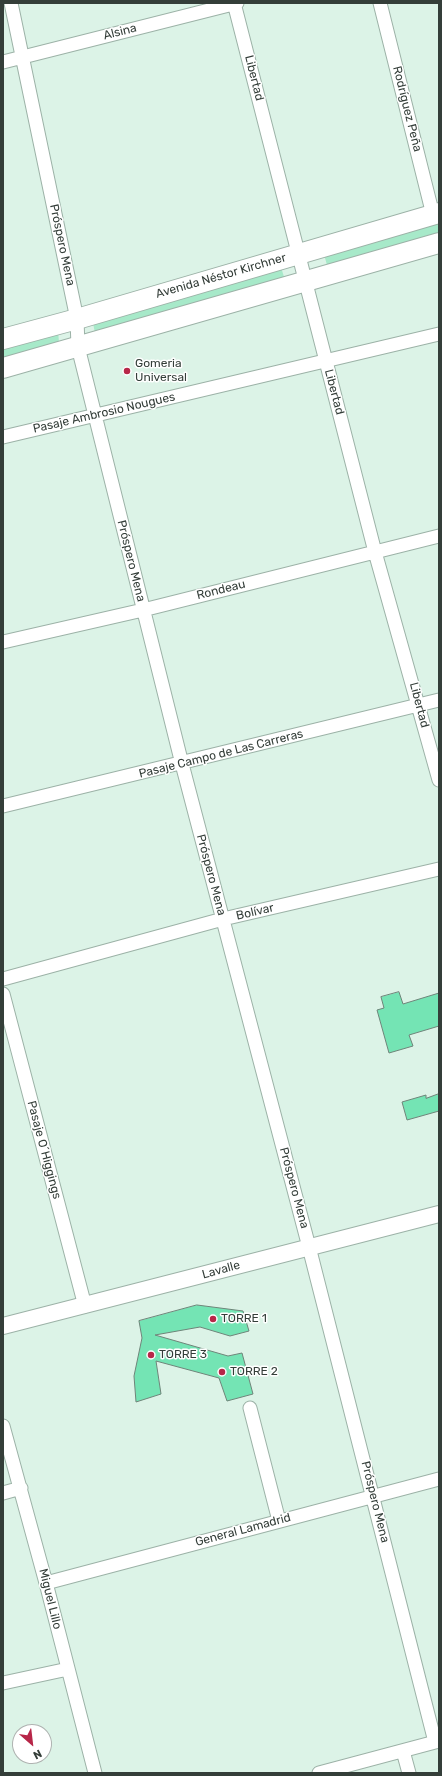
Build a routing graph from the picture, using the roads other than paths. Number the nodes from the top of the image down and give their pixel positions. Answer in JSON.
{"nodes":[{"id":1,"x":11,"y":3,"type":"edge"},
{"id":2,"x":235,"y":3,"type":"edge"},
{"id":3,"x":380,"y":3,"type":"edge"},
{"id":4,"x":22,"y":57,"type":"junction"},
{"id":5,"x":3,"y":62,"type":"edge"},
{"id":6,"x":436,"y":214,"type":"edge"},
{"id":7,"x":439,"y":243,"type":"edge"},
{"id":8,"x":299,"y":253,"type":"junction"},
{"id":9,"x":306,"y":280,"type":"junction"},
{"id":10,"x":77,"y":319,"type":"junction"},
{"id":11,"x":439,"y":334,"type":"edge"},
{"id":12,"x":3,"y":339,"type":"edge"},
{"id":13,"x":78,"y":347,"type":"junction"},
{"id":14,"x":326,"y":360,"type":"junction"},
{"id":15,"x":3,"y":368,"type":"edge"},
{"id":16,"x":95,"y":415,"type":"junction"},
{"id":17,"x":3,"y":437,"type":"edge"},
{"id":18,"x":439,"y":536,"type":"edge"},
{"id":19,"x":375,"y":552,"type":"junction"},
{"id":20,"x":143,"y":610,"type":"junction"},
{"id":21,"x":3,"y":642,"type":"edge"},
{"id":22,"x":439,"y":700,"type":"edge"},
{"id":23,"x":419,"y":705,"type":"junction"},
{"id":24,"x":182,"y":764,"type":"junction"},
{"id":25,"x":439,"y":780,"type":"edge"},
{"id":26,"x":3,"y":806,"type":"edge"},
{"id":27,"x":439,"y":869,"type":"edge"},
{"id":28,"x":223,"y":919,"type":"junction"},
{"id":29,"x":3,"y":979,"type":"edge"},
{"id":30,"x":3,"y":994,"type":"edge"},
{"id":31,"x":439,"y":1214,"type":"edge"},
{"id":32,"x":309,"y":1247,"type":"junction"},
{"id":33,"x":85,"y":1306,"type":"junction"},
{"id":34,"x":3,"y":1326,"type":"edge"},
{"id":35,"x":250,"y":1408,"type":"dead end"},
{"id":36,"x":3,"y":1426,"type":"edge"},
{"id":37,"x":439,"y":1479,"type":"edge"},
{"id":38,"x":20,"y":1488,"type":"junction"},
{"id":39,"x":3,"y":1493,"type":"edge"},
{"id":40,"x":373,"y":1496,"type":"junction"},
{"id":41,"x":279,"y":1521,"type":"junction"},
{"id":42,"x":46,"y":1583,"type":"junction"},
{"id":43,"x":68,"y":1669,"type":"junction"},
{"id":44,"x":3,"y":1683,"type":"edge"},
{"id":45,"x":437,"y":1741,"type":"edge"},
{"id":46,"x":403,"y":1751,"type":"junction"},
{"id":47,"x":95,"y":1773,"type":"edge"},
{"id":48,"x":319,"y":1773,"type":"edge"},
{"id":49,"x":409,"y":1773,"type":"edge"}],
"edges":[{"from":1,"to":4,"type":"street","name":"Próspero Mena"},
{"from":2,"to":4,"type":"street","name":"Alsina"},
{"from":2,"to":8,"type":"street","name":"Libertad"},
{"from":3,"to":6,"type":"street","name":"Rodríguez Peña"},
{"from":4,"to":5,"type":"street","name":"Alsina"},
{"from":4,"to":10,"type":"street","name":"Próspero Mena"},
{"from":6,"to":8,"type":"main road","name":"Avenida Néstor Kirchner"},
{"from":7,"to":9,"type":"main road"},
{"from":8,"to":9,"type":"street","name":"Libertad"},
{"from":8,"to":10,"type":"main road","name":"Avenida Néstor Kirchner"},
{"from":9,"to":13,"type":"main road"},
{"from":9,"to":14,"type":"street","name":"Libertad"},
{"from":10,"to":12,"type":"main road","name":"Avenida Néstor Kirchner"},
{"from":10,"to":13,"type":"street","name":"Próspero Mena"},
{"from":11,"to":14,"type":"street","name":"Pasaje Ambrosio Nougues"},
{"from":13,"to":15,"type":"main road"},
{"from":13,"to":16,"type":"street","name":"Próspero Mena"},
{"from":14,"to":16,"type":"street","name":"Pasaje Ambrosio Nougues"},
{"from":14,"to":19,"type":"street","name":"Libertad"},
{"from":16,"to":17,"type":"street","name":"Pasaje Ambrosio Nougues"},
{"from":16,"to":20,"type":"street","name":"Próspero Mena"},
{"from":18,"to":19,"type":"street","name":"Rondeau"},
{"from":19,"to":20,"type":"street","name":"Rondeau"},
{"from":19,"to":23,"type":"street","name":"Libertad"},
{"from":20,"to":21,"type":"street","name":"Rondeau"},
{"from":20,"to":24,"type":"street","name":"Próspero Mena"},
{"from":22,"to":23,"type":"street","name":"Pasaje Campo de Las Carreras"},
{"from":23,"to":24,"type":"street","name":"Pasaje Campo de Las Carreras"},
{"from":23,"to":25,"type":"street","name":"Libertad"},
{"from":24,"to":26,"type":"street","name":"Pasaje Campo de Las Carreras"},
{"from":24,"to":28,"type":"street","name":"Próspero Mena"},
{"from":27,"to":28,"type":"street","name":"Bolívar"},
{"from":28,"to":29,"type":"street","name":"Bolívar"},
{"from":28,"to":32,"type":"street","name":"Próspero Mena"},
{"from":30,"to":33,"type":"street","name":"Pasaje O´Higgings"},
{"from":31,"to":32,"type":"street","name":"Lavalle"},
{"from":32,"to":33,"type":"street","name":"Lavalle"},
{"from":32,"to":40,"type":"street","name":"Próspero Mena"},
{"from":33,"to":34,"type":"street","name":"Lavalle"},
{"from":35,"to":41,"type":"street"},
{"from":36,"to":38,"type":"street","name":"Miguel Lillo"},
{"from":37,"to":40,"type":"street","name":"General Lamadrid"},
{"from":38,"to":39,"type":"street"},
{"from":38,"to":42,"type":"street","name":"Miguel Lillo"},
{"from":40,"to":41,"type":"street","name":"General Lamadrid"},
{"from":40,"to":45,"type":"street","name":"Próspero Mena"},
{"from":41,"to":42,"type":"street","name":"General Lamadrid"},
{"from":42,"to":43,"type":"street","name":"Miguel Lillo"},
{"from":43,"to":44,"type":"street"},
{"from":43,"to":47,"type":"street","name":"Miguel Lillo"},
{"from":45,"to":46,"type":"street"},
{"from":46,"to":48,"type":"street"},
{"from":46,"to":49,"type":"street"}]}
